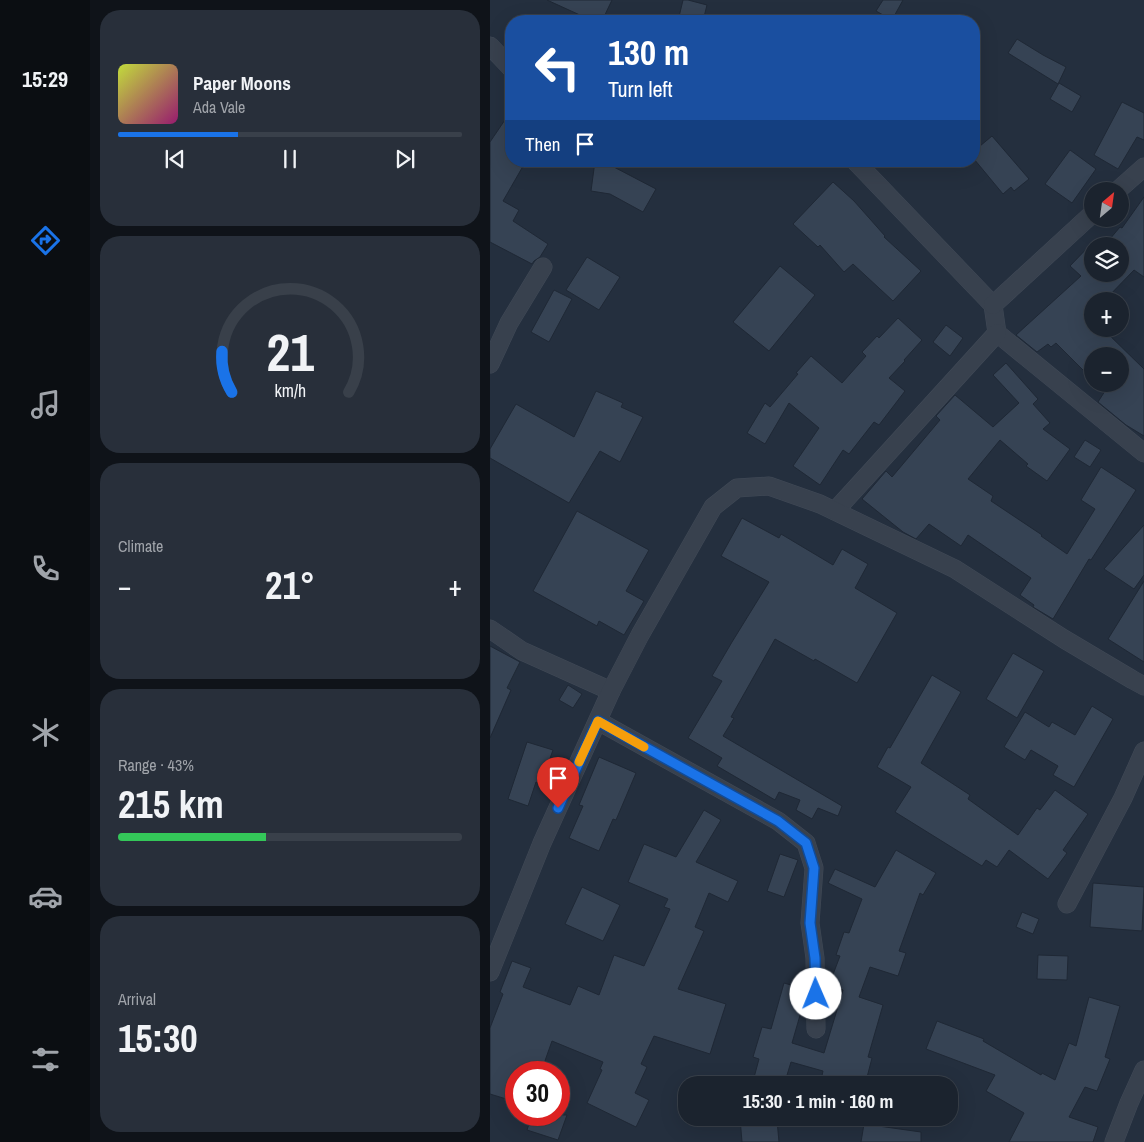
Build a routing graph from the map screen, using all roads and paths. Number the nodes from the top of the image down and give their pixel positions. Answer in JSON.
{"nodes":[{"id":1,"x":490,"y":46,"type":"edge"},
{"id":2,"x":505,"y":62,"type":"edge"},
{"id":3,"x":861,"y":167,"type":"edge"},
{"id":4,"x":1144,"y":167,"type":"edge"},
{"id":5,"x":1127,"y":182,"type":"edge"},
{"id":6,"x":1084,"y":221,"type":"edge"},
{"id":7,"x":543,"y":267,"type":"dead end"},
{"id":8,"x":993,"y":305,"type":"junction"},
{"id":9,"x":997,"y":333,"type":"junction"},
{"id":10,"x":490,"y":364,"type":"edge"},
{"id":11,"x":1144,"y":453,"type":"edge"},
{"id":12,"x":834,"y":511,"type":"junction"},
{"id":13,"x":490,"y":629,"type":"edge"},
{"id":14,"x":1144,"y":686,"type":"edge"},
{"id":15,"x":612,"y":691,"type":"junction"},
{"id":16,"x":598,"y":721,"type":"junction"},
{"id":17,"x":1144,"y":751,"type":"edge"},
{"id":18,"x":1067,"y":904,"type":"dead end"},
{"id":19,"x":490,"y":972,"type":"edge"},
{"id":20,"x":816,"y":1029,"type":"dead end"},
{"id":21,"x":1144,"y":1070,"type":"edge"},
{"id":22,"x":1114,"y":1142,"type":"edge"}],
"edges":[{"from":1,"to":2,"type":"street"},
{"from":3,"to":8,"type":"street"},
{"from":4,"to":5,"type":"street"},
{"from":6,"to":8,"type":"street"},
{"from":7,"to":10,"type":"street"},
{"from":8,"to":9,"type":"street"},
{"from":9,"to":11,"type":"street"},
{"from":9,"to":12,"type":"street"},
{"from":12,"to":14,"type":"street"},
{"from":12,"to":15,"type":"street"},
{"from":13,"to":15,"type":"street"},
{"from":15,"to":16,"type":"street"},
{"from":16,"to":19,"type":"street"},
{"from":16,"to":20,"type":"street"},
{"from":17,"to":18,"type":"street"},
{"from":21,"to":22,"type":"street"}]}
